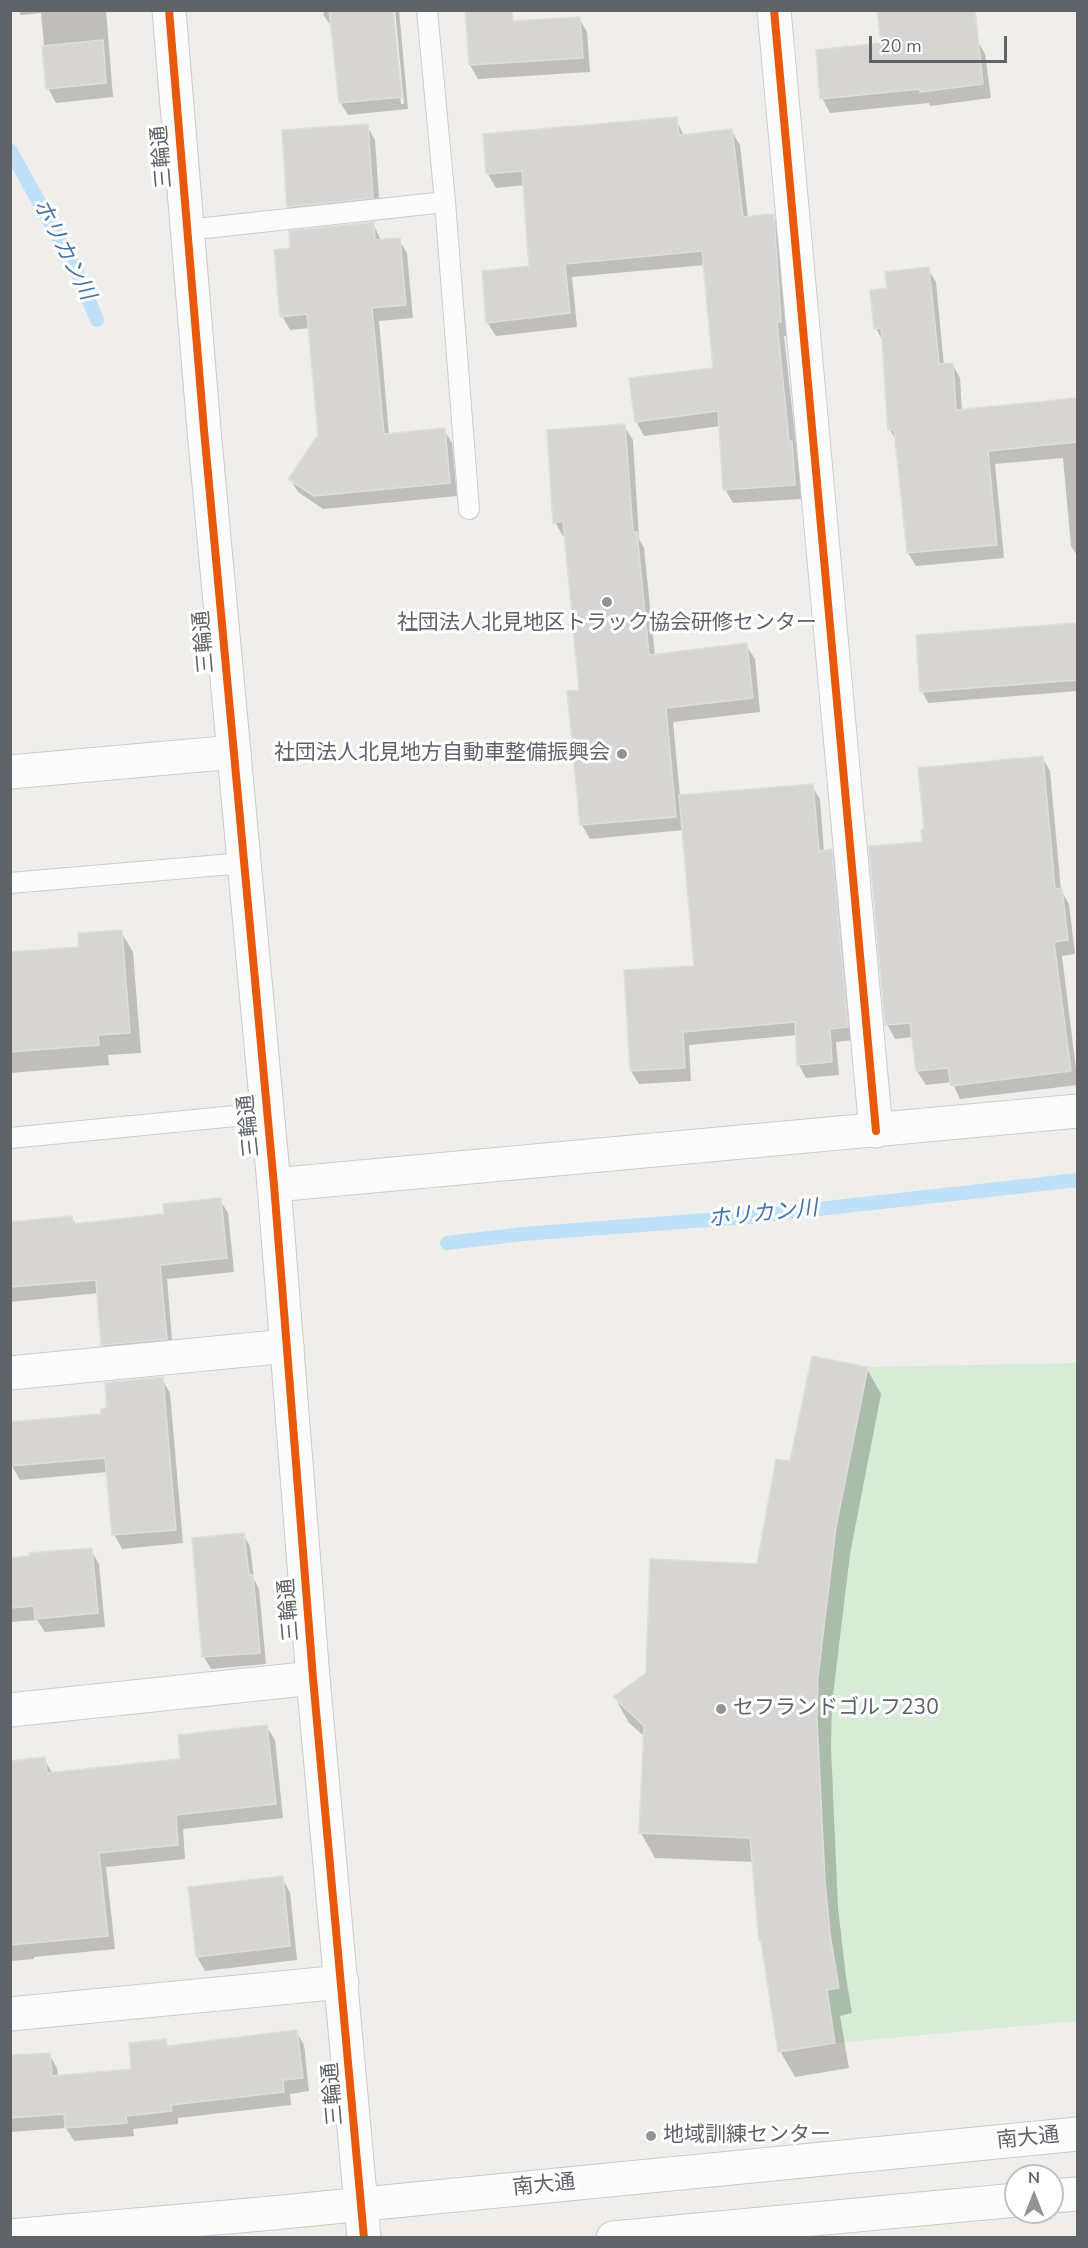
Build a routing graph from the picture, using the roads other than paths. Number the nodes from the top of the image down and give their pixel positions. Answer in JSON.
{"nodes":[{"id":1,"x":169,"y":10,"type":"edge"},
{"id":2,"x":427,"y":10,"type":"edge"},
{"id":3,"x":774,"y":10,"type":"edge"},
{"id":4,"x":445,"y":202,"type":"junction"},
{"id":5,"x":187,"y":230,"type":"junction"},
{"id":6,"x":469,"y":509,"type":"dead end"},
{"id":7,"x":234,"y":752,"type":"junction"},
{"id":8,"x":10,"y":772,"type":"edge"},
{"id":9,"x":244,"y":863,"type":"junction"},
{"id":10,"x":10,"y":884,"type":"edge"},
{"id":11,"x":1077,"y":1112,"type":"edge"},
{"id":12,"x":266,"y":1113,"type":"junction"},
{"id":13,"x":876,"y":1131,"type":"junction"},
{"id":14,"x":10,"y":1138,"type":"edge"},
{"id":15,"x":274,"y":1185,"type":"junction"},
{"id":16,"x":287,"y":1347,"type":"junction"},
{"id":17,"x":10,"y":1373,"type":"edge"},
{"id":18,"x":313,"y":1678,"type":"junction"},
{"id":19,"x":10,"y":1710,"type":"edge"},
{"id":20,"x":342,"y":1982,"type":"junction"},
{"id":21,"x":10,"y":2014,"type":"edge"},
{"id":22,"x":1077,"y":2134,"type":"edge"},
{"id":23,"x":1004,"y":2201,"type":"edge"},
{"id":24,"x":362,"y":2203,"type":"junction"},
{"id":25,"x":10,"y":2236,"type":"edge"},
{"id":26,"x":364,"y":2238,"type":"edge"},
{"id":27,"x":613,"y":2238,"type":"edge"}],
"edges":[{"from":1,"to":5,"type":"street","name":"三輪通"},
{"from":2,"to":4,"type":"lane"},
{"from":3,"to":13,"type":"street"},
{"from":4,"to":5,"type":"lane"},
{"from":4,"to":6,"type":"lane"},
{"from":5,"to":7,"type":"street","name":"三輪通"},
{"from":7,"to":8,"type":"street"},
{"from":7,"to":9,"type":"street","name":"三輪通"},
{"from":9,"to":10,"type":"lane"},
{"from":9,"to":12,"type":"street","name":"三輪通"},
{"from":11,"to":13,"type":"street"},
{"from":12,"to":14,"type":"lane"},
{"from":12,"to":15,"type":"street","name":"三輪通"},
{"from":13,"to":15,"type":"street"},
{"from":15,"to":16,"type":"street","name":"三輪通"},
{"from":16,"to":17,"type":"street"},
{"from":16,"to":18,"type":"street","name":"三輪通"},
{"from":18,"to":19,"type":"street"},
{"from":18,"to":20,"type":"street","name":"三輪通"},
{"from":20,"to":21,"type":"street"},
{"from":20,"to":24,"type":"street","name":"三輪通"},
{"from":22,"to":24,"type":"street","name":"南大通"},
{"from":23,"to":27,"type":"street"},
{"from":24,"to":25,"type":"street","name":"南大通"},
{"from":24,"to":26,"type":"street","name":"三輪通"}]}
